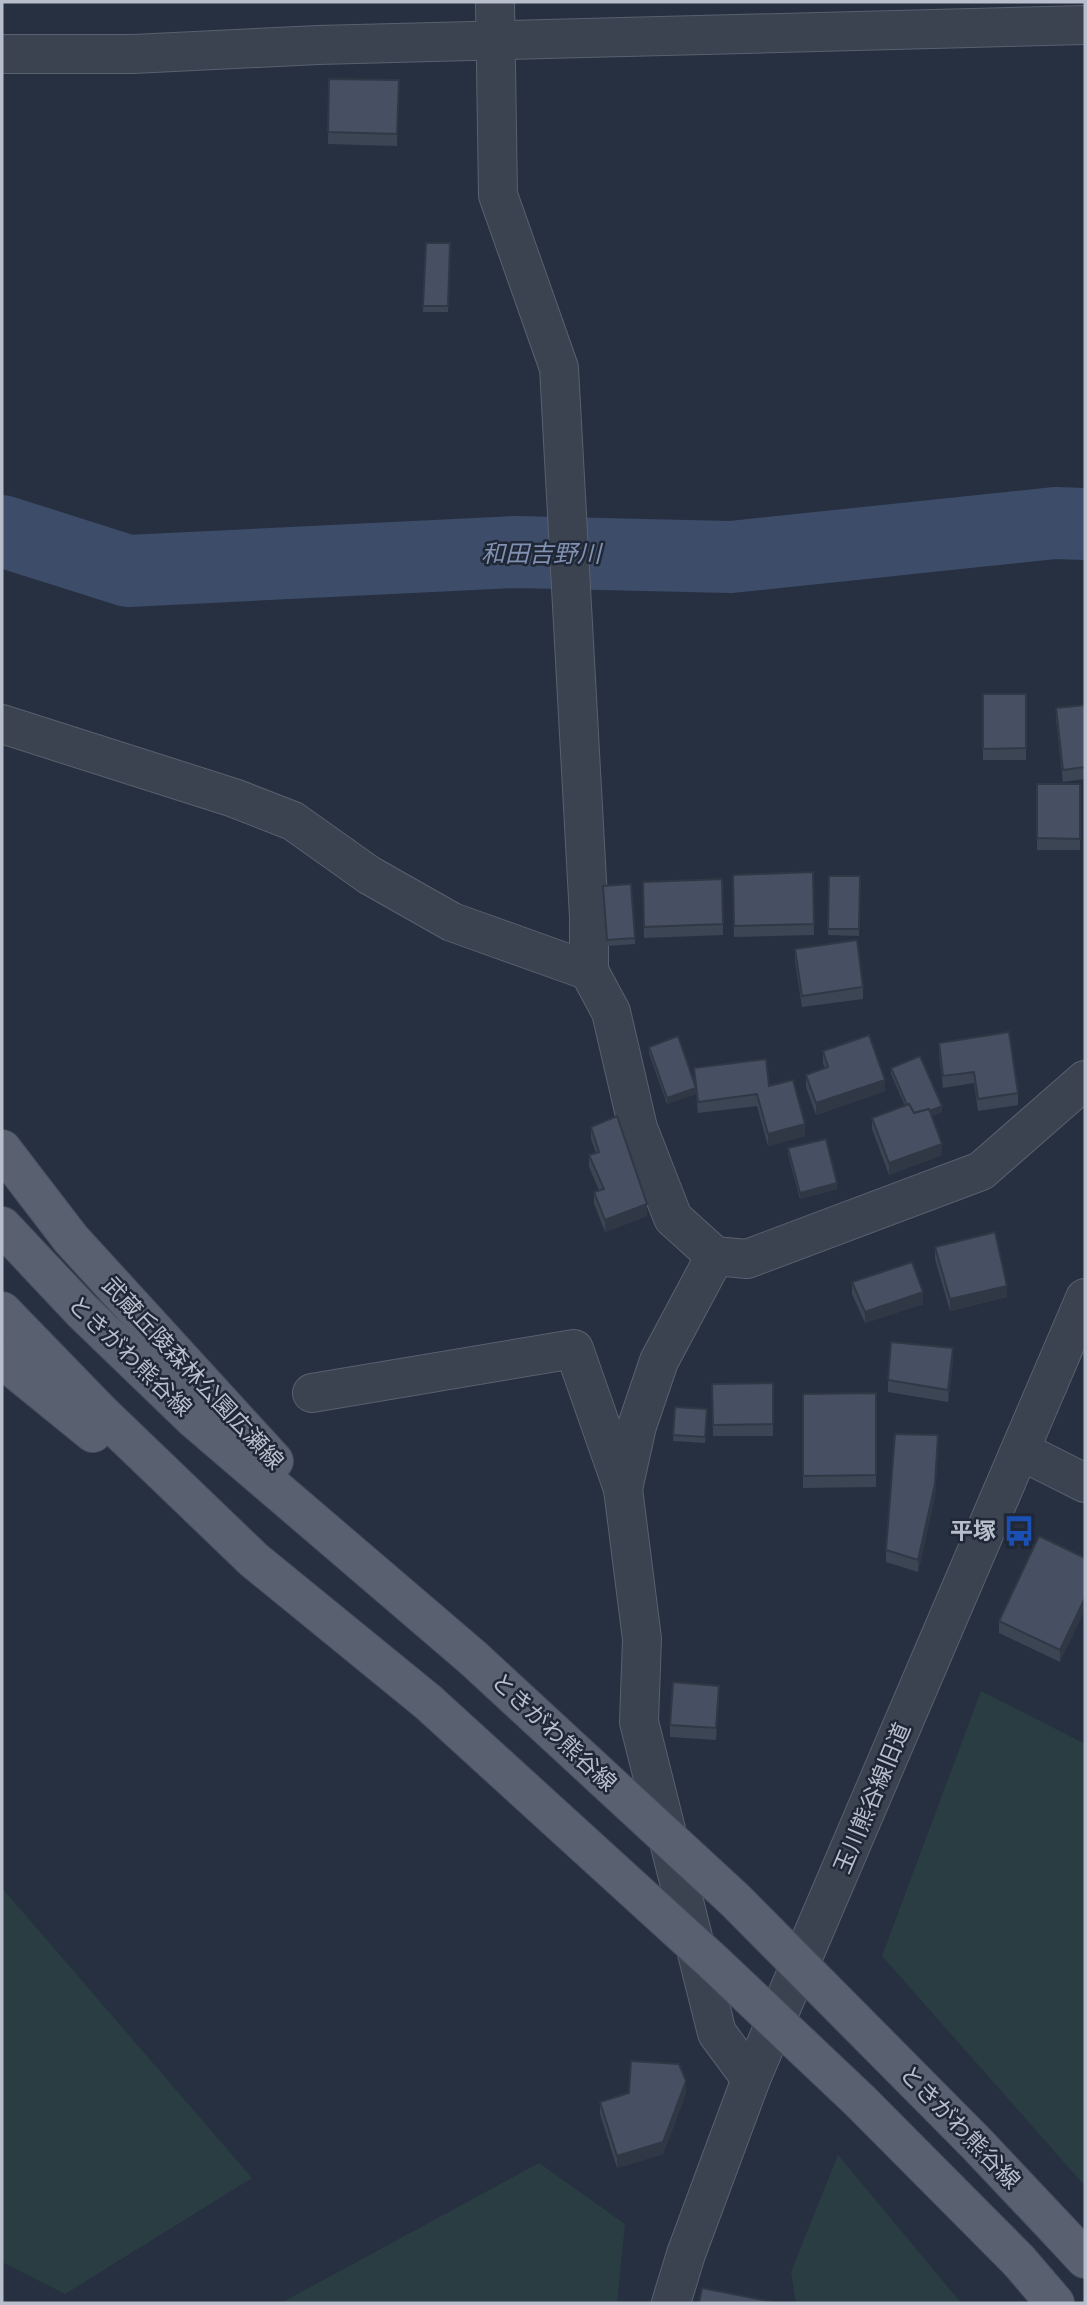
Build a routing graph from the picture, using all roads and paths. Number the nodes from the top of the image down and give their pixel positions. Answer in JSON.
{"nodes":[{"id":1,"x":495,"y":2,"type":"edge"},
{"id":2,"x":1085,"y":25,"type":"edge"},
{"id":3,"x":494,"y":42,"type":"junction"},
{"id":4,"x":2,"y":54,"type":"edge"},
{"id":5,"x":2,"y":724,"type":"edge"},
{"id":6,"x":589,"y":971,"type":"junction"},
{"id":7,"x":1085,"y":1080,"type":"edge"},
{"id":8,"x":2,"y":1149,"type":"edge"},
{"id":9,"x":2,"y":1226,"type":"edge"},
{"id":10,"x":715,"y":1256,"type":"junction"},
{"id":11,"x":1085,"y":1298,"type":"edge"},
{"id":12,"x":2,"y":1311,"type":"edge"},
{"id":13,"x":2,"y":1359,"type":"edge"},
{"id":14,"x":312,"y":1393,"type":"dead end"},
{"id":15,"x":1021,"y":1451,"type":"junction"},
{"id":16,"x":1085,"y":1483,"type":"edge"},
{"id":17,"x":623,"y":1489,"type":"junction"},
{"id":18,"x":254,"y":1560,"type":"junction"},
{"id":19,"x":393,"y":1590,"type":"junction"},
{"id":20,"x":751,"y":2079,"type":"junction"},
{"id":21,"x":1085,"y":2259,"type":"edge"},
{"id":22,"x":671,"y":2303,"type":"edge"},
{"id":23,"x":1055,"y":2303,"type":"edge"}],
"edges":[{"from":1,"to":3,"type":"street"},
{"from":2,"to":3,"type":"street"},
{"from":3,"to":4,"type":"street"},
{"from":3,"to":6,"type":"street"},
{"from":5,"to":6,"type":"street"},
{"from":6,"to":10,"type":"street"},
{"from":7,"to":10,"type":"street"},
{"from":8,"to":19,"type":"main road","name":"武蔵丘陵森林公園広瀬線"},
{"from":9,"to":19,"type":"main road","name":"ときがわ熊谷線"},
{"from":10,"to":17,"type":"street"},
{"from":11,"to":15,"type":"street","name":"玉川熊谷線旧道"},
{"from":12,"to":18,"type":"main road"},
{"from":13,"to":18,"type":"main road"},
{"from":14,"to":17,"type":"street"},
{"from":15,"to":16,"type":"street"},
{"from":15,"to":20,"type":"street","name":"玉川熊谷線旧道"},
{"from":17,"to":20,"type":"street"},
{"from":18,"to":23,"type":"main road","bridge":true},
{"from":19,"to":21,"type":"main road","name":"ときがわ熊谷線","bridge":true},
{"from":20,"to":22,"type":"street","name":"玉川熊谷線旧道"}]}
